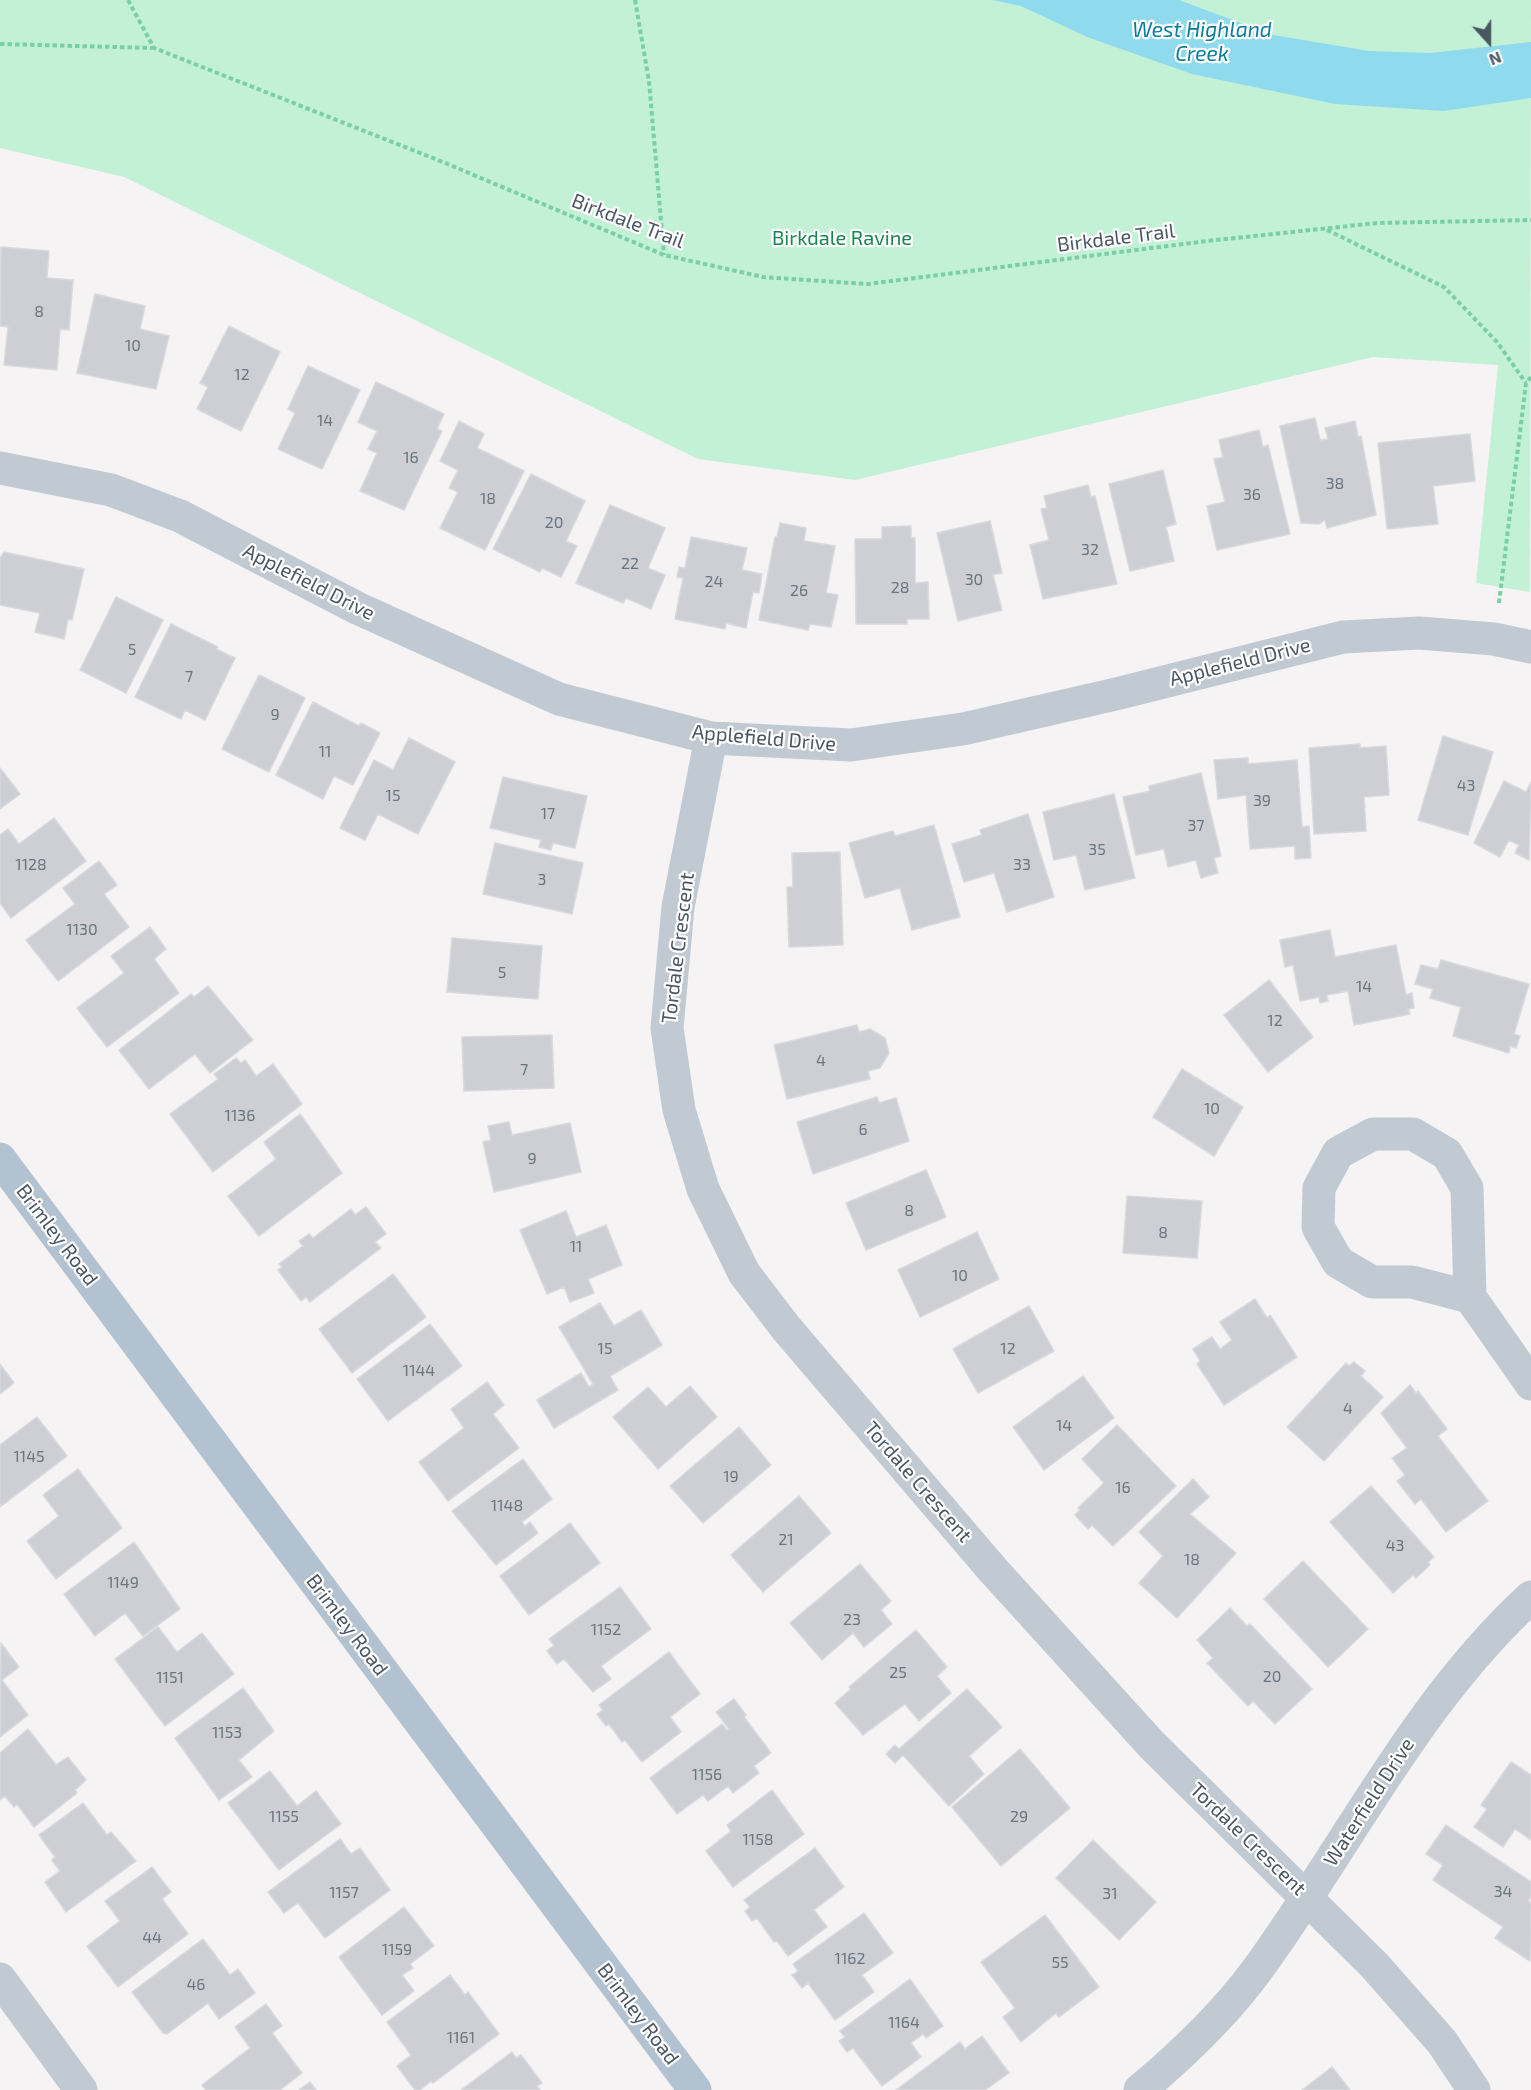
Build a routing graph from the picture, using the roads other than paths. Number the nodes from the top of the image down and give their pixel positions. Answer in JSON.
{"nodes":[{"id":1,"x":0,"y":468,"type":"edge"},
{"id":2,"x":1531,"y":647,"type":"edge"},
{"id":3,"x":711,"y":738,"type":"junction"},
{"id":4,"x":0,"y":1159,"type":"edge"},
{"id":5,"x":1470,"y":1297,"type":"junction"},
{"id":6,"x":1531,"y":1384,"type":"edge"},
{"id":7,"x":1531,"y":1597,"type":"edge"},
{"id":8,"x":1307,"y":1896,"type":"junction"},
{"id":9,"x":0,"y":1979,"type":"edge"},
{"id":10,"x":81,"y":2090,"type":"edge"},
{"id":11,"x":695,"y":2090,"type":"edge"},
{"id":12,"x":1140,"y":2090,"type":"edge"},
{"id":13,"x":1474,"y":2090,"type":"edge"}],
"edges":[{"from":1,"to":3,"type":"street","name":"Applefield Drive"},
{"from":2,"to":3,"type":"street","name":"Applefield Drive"},
{"from":3,"to":8,"type":"street","name":"Tordale Crescent"},
{"from":4,"to":11,"type":"main road","name":"Brimley Road"},
{"from":5,"to":5,"type":"street"},
{"from":5,"to":6,"type":"street"},
{"from":7,"to":8,"type":"street","name":"Waterfield Drive"},
{"from":8,"to":12,"type":"street","name":"Waterfield Drive"},
{"from":8,"to":13,"type":"street","name":"Tordale Crescent"},
{"from":9,"to":10,"type":"street"}]}
